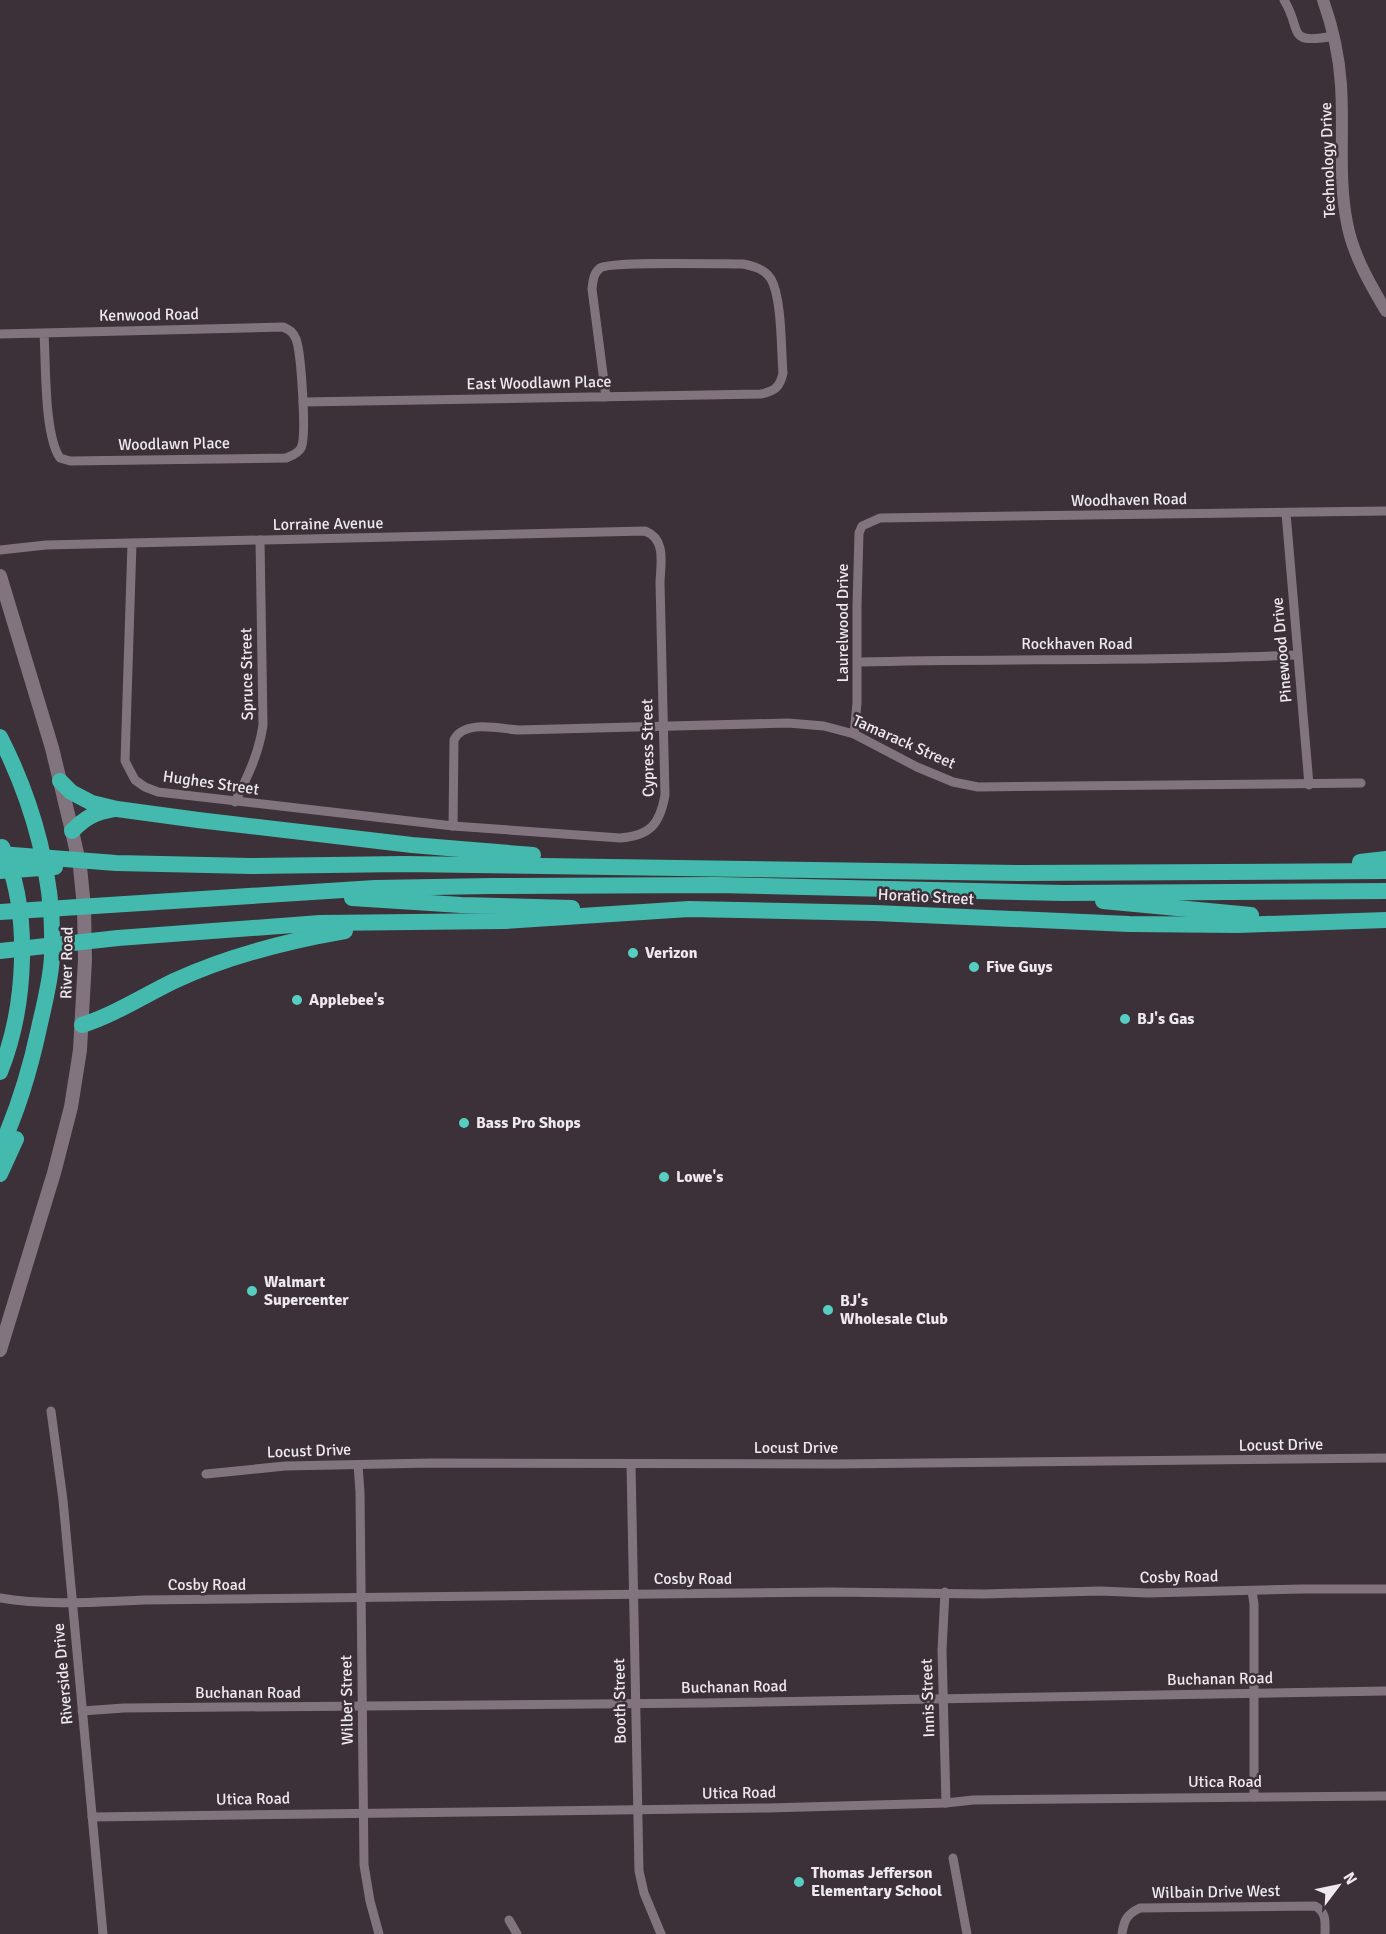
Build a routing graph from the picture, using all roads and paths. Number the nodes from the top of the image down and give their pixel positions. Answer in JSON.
{"nodes":[{"id":1,"x":1284,"y":0,"type":"edge"},
{"id":2,"x":1323,"y":0,"type":"edge"},
{"id":3,"x":1334,"y":36,"type":"junction"},
{"id":4,"x":1386,"y":311,"type":"edge"},
{"id":5,"x":44,"y":333,"type":"junction"},
{"id":6,"x":0,"y":334,"type":"edge"},
{"id":7,"x":295,"y":336,"type":"joint"},
{"id":8,"x":606,"y":397,"type":"junction"},
{"id":9,"x":303,"y":402,"type":"junction"},
{"id":10,"x":1386,"y":511,"type":"edge"},
{"id":11,"x":1286,"y":513,"type":"junction"},
{"id":12,"x":873,"y":520,"type":"joint"},
{"id":13,"x":655,"y":536,"type":"joint"},
{"id":14,"x":260,"y":540,"type":"junction"},
{"id":15,"x":132,"y":543,"type":"junction"},
{"id":16,"x":0,"y":550,"type":"edge"},
{"id":17,"x":0,"y":576,"type":"edge"},
{"id":18,"x":1296,"y":655,"type":"junction"},
{"id":19,"x":858,"y":662,"type":"junction"},
{"id":20,"x":663,"y":725,"type":"junction"},
{"id":21,"x":854,"y":734,"type":"junction"},
{"id":22,"x":0,"y":736,"type":"edge"},
{"id":23,"x":60,"y":781,"type":"junction"},
{"id":24,"x":1361,"y":783,"type":"dead end"},
{"id":25,"x":1309,"y":784,"type":"junction"},
{"id":26,"x":235,"y":802,"type":"junction"},
{"id":27,"x":117,"y":808,"type":"junction"},
{"id":28,"x":453,"y":826,"type":"junction"},
{"id":29,"x":72,"y":831,"type":"junction"},
{"id":30,"x":0,"y":843,"type":"edge"},
{"id":31,"x":0,"y":854,"type":"edge"},
{"id":32,"x":1386,"y":859,"type":"edge"},
{"id":33,"x":116,"y":863,"type":"junction"},
{"id":34,"x":632,"y":867,"type":"junction"},
{"id":35,"x":0,"y":871,"type":"edge"},
{"id":36,"x":1273,"y":871,"type":"junction"},
{"id":37,"x":1386,"y":871,"type":"edge"},
{"id":38,"x":1386,"y":891,"type":"edge"},
{"id":39,"x":1064,"y":893,"type":"junction"},
{"id":40,"x":295,"y":894,"type":"junction"},
{"id":41,"x":0,"y":912,"type":"edge"},
{"id":42,"x":642,"y":912,"type":"junction"},
{"id":43,"x":1386,"y":920,"type":"edge"},
{"id":44,"x":390,"y":922,"type":"junction"},
{"id":45,"x":1348,"y":922,"type":"junction"},
{"id":46,"x":0,"y":951,"type":"edge"},
{"id":47,"x":52,"y":958,"type":"junction"},
{"id":48,"x":82,"y":1025,"type":"junction"},
{"id":49,"x":0,"y":1072,"type":"edge"},
{"id":50,"x":0,"y":1149,"type":"edge"},
{"id":51,"x":0,"y":1174,"type":"edge"},
{"id":52,"x":0,"y":1350,"type":"edge"},
{"id":53,"x":51,"y":1411,"type":"dead end"},
{"id":54,"x":1386,"y":1458,"type":"edge"},
{"id":55,"x":631,"y":1464,"type":"junction"},
{"id":56,"x":358,"y":1465,"type":"junction"},
{"id":57,"x":206,"y":1474,"type":"dead end"},
{"id":58,"x":1386,"y":1589,"type":"edge"},
{"id":59,"x":1252,"y":1591,"type":"junction"},
{"id":60,"x":945,"y":1592,"type":"junction"},
{"id":61,"x":634,"y":1594,"type":"junction"},
{"id":62,"x":0,"y":1598,"type":"edge"},
{"id":63,"x":362,"y":1599,"type":"junction"},
{"id":64,"x":72,"y":1603,"type":"junction"},
{"id":65,"x":1386,"y":1692,"type":"edge"},
{"id":66,"x":1253,"y":1694,"type":"junction"},
{"id":67,"x":944,"y":1698,"type":"junction"},
{"id":68,"x":635,"y":1702,"type":"junction"},
{"id":69,"x":362,"y":1706,"type":"junction"},
{"id":70,"x":82,"y":1711,"type":"junction"},
{"id":71,"x":1386,"y":1796,"type":"edge"},
{"id":72,"x":1254,"y":1797,"type":"junction"},
{"id":73,"x":946,"y":1803,"type":"junction"},
{"id":74,"x":637,"y":1809,"type":"junction"},
{"id":75,"x":364,"y":1813,"type":"junction"},
{"id":76,"x":92,"y":1817,"type":"junction"},
{"id":77,"x":953,"y":1858,"type":"dead end"},
{"id":78,"x":509,"y":1920,"type":"dead end"},
{"id":79,"x":103,"y":1934,"type":"edge"},
{"id":80,"x":379,"y":1934,"type":"edge"},
{"id":81,"x":517,"y":1934,"type":"edge"},
{"id":82,"x":661,"y":1934,"type":"edge"},
{"id":83,"x":967,"y":1934,"type":"edge"},
{"id":84,"x":1122,"y":1934,"type":"edge"},
{"id":85,"x":1325,"y":1934,"type":"edge"}],
"edges":[{"from":1,"to":3,"type":"street"},
{"from":2,"to":3,"type":"street","name":"Technology Drive"},
{"from":3,"to":4,"type":"street","name":"Technology Drive"},
{"from":5,"to":6,"type":"street","name":"Kenwood Road"},
{"from":5,"to":7,"type":"street","name":"Kenwood Road"},
{"from":5,"to":9,"type":"street","name":"Woodlawn Place"},
{"from":7,"to":9,"type":"street","name":"Woodlawn Place"},
{"from":8,"to":8,"type":"street","name":"East Woodlawn Place"},
{"from":8,"to":9,"type":"street","name":"East Woodlawn Place"},
{"from":10,"to":11,"type":"street","name":"Woodhaven Road"},
{"from":11,"to":12,"type":"street","name":"Woodhaven Road"},
{"from":11,"to":18,"type":"street","name":"Pinewood Drive"},
{"from":12,"to":19,"type":"street","name":"Laurelwood Drive"},
{"from":13,"to":14,"type":"street","name":"Lorraine Avenue"},
{"from":13,"to":20,"type":"street","name":"Cypress Street"},
{"from":14,"to":15,"type":"street","name":"Lorraine Avenue"},
{"from":14,"to":26,"type":"street","name":"Spruce Street"},
{"from":15,"to":16,"type":"street","name":"Lorraine Avenue"},
{"from":15,"to":26,"type":"street","name":"Hughes Street"},
{"from":17,"to":23,"type":"main road","name":"River Road"},
{"from":18,"to":19,"type":"street","name":"Rockhaven Road"},
{"from":18,"to":25,"type":"street","name":"Pinewood Drive"},
{"from":19,"to":21,"type":"street","name":"Laurelwood Drive"},
{"from":20,"to":21,"type":"street","name":"Tamarack Street"},
{"from":20,"to":28,"type":"street","name":"Tamarack Street"},
{"from":20,"to":28,"type":"street","name":"Cypress Street"},
{"from":21,"to":25,"type":"street","name":"Tamarack Street"},
{"from":22,"to":47,"type":"highway"},
{"from":23,"to":27,"type":"highway"},
{"from":23,"to":29,"type":"main road","name":"River Road"},
{"from":24,"to":25,"type":"street","name":"Tamarack Street"},
{"from":26,"to":28,"type":"street","name":"Hughes Street"},
{"from":27,"to":29,"type":"highway"},
{"from":27,"to":34,"type":"highway"},
{"from":29,"to":48,"type":"main road","name":"River Road"},
{"from":30,"to":49,"type":"highway"},
{"from":31,"to":33,"type":"highway"},
{"from":32,"to":36,"type":"highway"},
{"from":33,"to":34,"type":"highway"},
{"from":33,"to":35,"type":"highway"},
{"from":34,"to":36,"type":"highway"},
{"from":36,"to":37,"type":"highway"},
{"from":38,"to":39,"type":"highway"},
{"from":39,"to":40,"type":"highway"},
{"from":39,"to":45,"type":"highway"},
{"from":40,"to":41,"type":"highway"},
{"from":40,"to":42,"type":"highway"},
{"from":42,"to":44,"type":"highway","name":"Horatio Street"},
{"from":42,"to":45,"type":"highway","name":"Horatio Street"},
{"from":43,"to":45,"type":"highway","name":"Horatio Street"},
{"from":44,"to":46,"type":"highway"},
{"from":44,"to":48,"type":"highway"},
{"from":47,"to":50,"type":"highway"},
{"from":47,"to":51,"type":"highway"},
{"from":48,"to":52,"type":"main road","name":"River Road"},
{"from":53,"to":64,"type":"street","name":"Riverside Drive"},
{"from":54,"to":55,"type":"street","name":"Locust Drive"},
{"from":55,"to":56,"type":"street","name":"Locust Drive"},
{"from":55,"to":61,"type":"street","name":"Booth Street"},
{"from":56,"to":57,"type":"street","name":"Locust Drive"},
{"from":56,"to":63,"type":"street","name":"Wilber Street"},
{"from":58,"to":59,"type":"street","name":"Cosby Road"},
{"from":59,"to":60,"type":"street","name":"Cosby Road"},
{"from":59,"to":66,"type":"street"},
{"from":60,"to":61,"type":"street","name":"Cosby Road"},
{"from":60,"to":67,"type":"street","name":"Innis Street"},
{"from":61,"to":63,"type":"street","name":"Cosby Road"},
{"from":61,"to":68,"type":"street","name":"Booth Street"},
{"from":62,"to":64,"type":"street","name":"Cosby Road"},
{"from":63,"to":64,"type":"street","name":"Cosby Road"},
{"from":63,"to":69,"type":"street","name":"Wilber Street"},
{"from":64,"to":70,"type":"street","name":"Riverside Drive"},
{"from":65,"to":66,"type":"street","name":"Buchanan Road"},
{"from":66,"to":67,"type":"street","name":"Buchanan Road"},
{"from":66,"to":72,"type":"street"},
{"from":67,"to":68,"type":"street","name":"Buchanan Road"},
{"from":67,"to":73,"type":"street","name":"Innis Street"},
{"from":68,"to":69,"type":"street","name":"Buchanan Road"},
{"from":68,"to":74,"type":"street","name":"Booth Street"},
{"from":69,"to":70,"type":"street","name":"Buchanan Road"},
{"from":69,"to":75,"type":"street","name":"Wilber Street"},
{"from":70,"to":76,"type":"street","name":"Riverside Drive"},
{"from":71,"to":72,"type":"street","name":"Utica Road"},
{"from":72,"to":73,"type":"street","name":"Utica Road"},
{"from":73,"to":74,"type":"street","name":"Utica Road"},
{"from":74,"to":75,"type":"street","name":"Utica Road"},
{"from":74,"to":82,"type":"street","name":"Booth Street"},
{"from":75,"to":76,"type":"street","name":"Utica Road"},
{"from":75,"to":80,"type":"street","name":"Wilber Street"},
{"from":76,"to":79,"type":"street","name":"Riverside Drive"},
{"from":77,"to":83,"type":"street"},
{"from":78,"to":81,"type":"street"},
{"from":84,"to":85,"type":"street","name":"Wilbain Drive West"}]}
